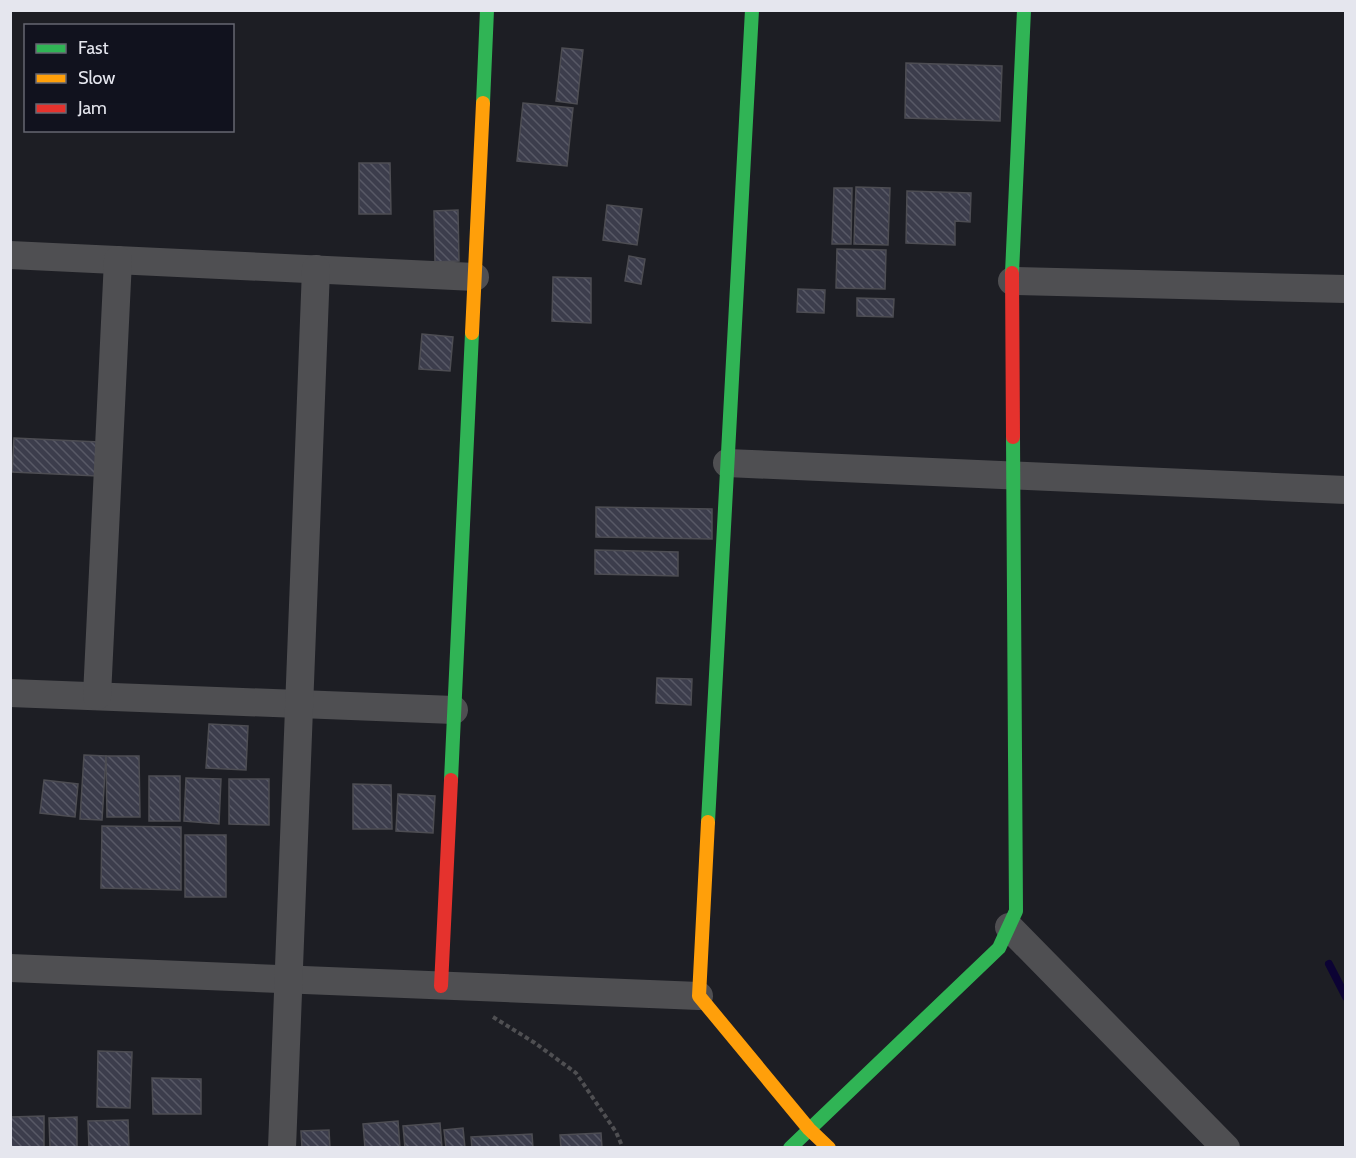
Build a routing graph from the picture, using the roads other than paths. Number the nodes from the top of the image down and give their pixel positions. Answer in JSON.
{"nodes":[{"id":1,"x":488,"y":10,"type":"edge"},
{"id":2,"x":752,"y":10,"type":"edge"},
{"id":3,"x":1024,"y":10,"type":"edge"},
{"id":4,"x":10,"y":255,"type":"edge"},
{"id":5,"x":118,"y":260,"type":"junction"},
{"id":6,"x":316,"y":269,"type":"junction"},
{"id":7,"x":475,"y":277,"type":"junction"},
{"id":8,"x":1012,"y":281,"type":"junction"},
{"id":9,"x":1346,"y":289,"type":"edge"},
{"id":10,"x":727,"y":463,"type":"junction"},
{"id":11,"x":1013,"y":476,"type":"junction"},
{"id":12,"x":1346,"y":490,"type":"edge"},
{"id":13,"x":10,"y":693,"type":"edge"},
{"id":14,"x":97,"y":696,"type":"junction"},
{"id":15,"x":299,"y":704,"type":"junction"},
{"id":16,"x":454,"y":710,"type":"junction"},
{"id":17,"x":1009,"y":927,"type":"junction"},
{"id":18,"x":10,"y":969,"type":"edge"},
{"id":19,"x":288,"y":980,"type":"junction"},
{"id":20,"x":441,"y":986,"type":"junction"},
{"id":21,"x":699,"y":996,"type":"junction"},
{"id":22,"x":809,"y":1129,"type":"junction"},
{"id":23,"x":282,"y":1148,"type":"edge"},
{"id":24,"x":790,"y":1148,"type":"edge"},
{"id":25,"x":829,"y":1148,"type":"edge"},
{"id":26,"x":1226,"y":1148,"type":"edge"}],
"edges":[{"from":1,"to":7,"type":"street"},
{"from":2,"to":10,"type":"street"},
{"from":3,"to":8,"type":"street"},
{"from":4,"to":5,"type":"street"},
{"from":5,"to":6,"type":"street"},
{"from":5,"to":14,"type":"street"},
{"from":6,"to":7,"type":"street"},
{"from":6,"to":15,"type":"street"},
{"from":7,"to":16,"type":"street"},
{"from":8,"to":9,"type":"street"},
{"from":8,"to":11,"type":"street"},
{"from":10,"to":11,"type":"street"},
{"from":10,"to":21,"type":"street"},
{"from":11,"to":12,"type":"street"},
{"from":11,"to":17,"type":"street"},
{"from":13,"to":14,"type":"street"},
{"from":14,"to":15,"type":"street"},
{"from":15,"to":16,"type":"street"},
{"from":15,"to":19,"type":"street"},
{"from":16,"to":20,"type":"street"},
{"from":17,"to":22,"type":"street"},
{"from":17,"to":26,"type":"street"},
{"from":18,"to":19,"type":"street"},
{"from":19,"to":20,"type":"street"},
{"from":19,"to":23,"type":"street"},
{"from":20,"to":21,"type":"street"},
{"from":21,"to":22,"type":"street"},
{"from":22,"to":24,"type":"street"},
{"from":22,"to":25,"type":"street"}]}
